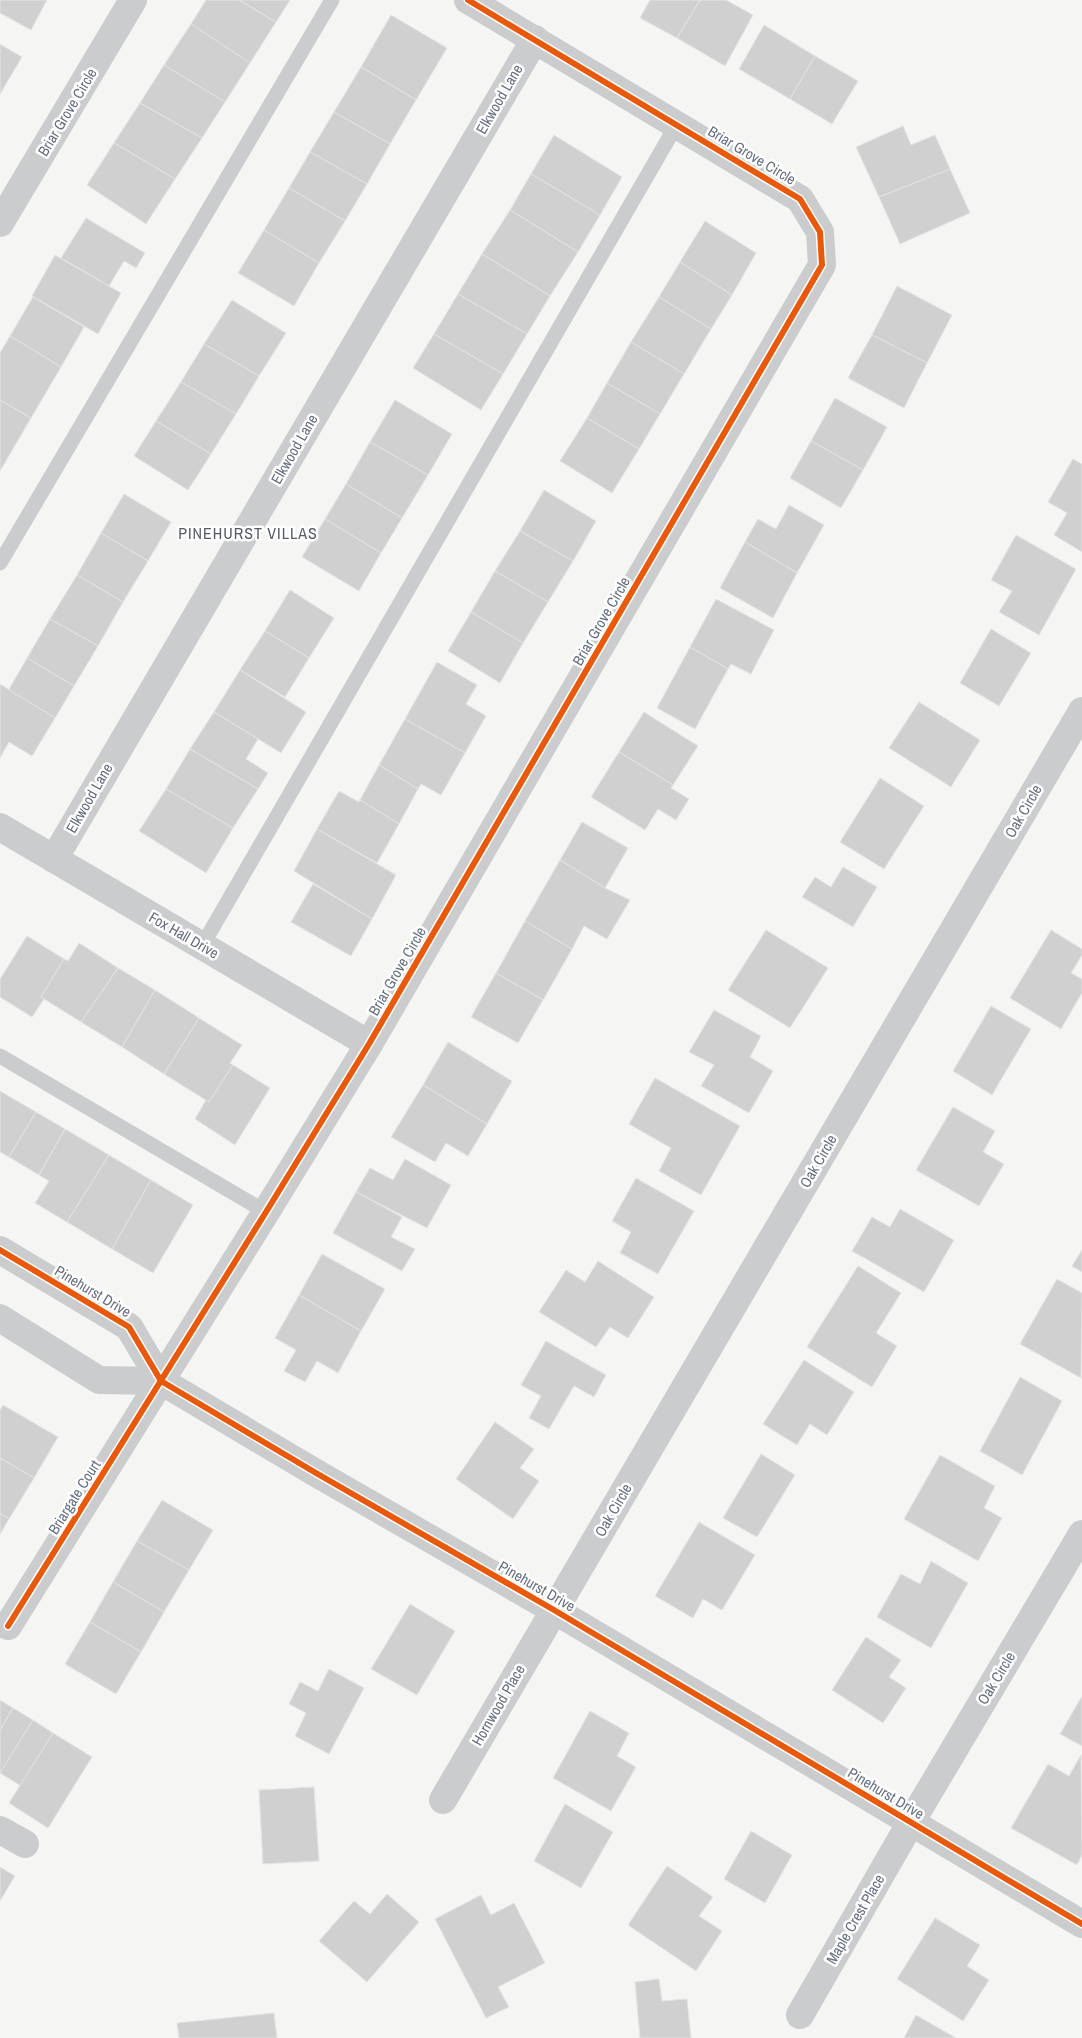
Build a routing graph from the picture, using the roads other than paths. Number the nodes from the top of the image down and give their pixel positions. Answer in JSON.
{"nodes":[{"id":1,"x":133,"y":0,"type":"edge"},
{"id":2,"x":332,"y":0,"type":"edge"},
{"id":3,"x":468,"y":0,"type":"edge"},
{"id":4,"x":535,"y":39,"type":"junction"},
{"id":5,"x":677,"y":124,"type":"junction"},
{"id":6,"x":0,"y":223,"type":"edge"},
{"id":7,"x":0,"y":563,"type":"edge"},
{"id":8,"x":1082,"y":711,"type":"edge"},
{"id":9,"x":0,"y":827,"type":"edge"},
{"id":10,"x":54,"y":858,"type":"junction"},
{"id":11,"x":202,"y":946,"type":"junction"},
{"id":12,"x":369,"y":1044,"type":"junction"},
{"id":13,"x":0,"y":1056,"type":"edge"},
{"id":14,"x":266,"y":1212,"type":"junction"},
{"id":15,"x":0,"y":1250,"type":"edge"},
{"id":16,"x":0,"y":1318,"type":"edge"},
{"id":17,"x":161,"y":1381,"type":"junction"},
{"id":18,"x":1082,"y":1534,"type":"edge"},
{"id":19,"x":554,"y":1610,"type":"junction"},
{"id":20,"x":8,"y":1626,"type":"dead end"},
{"id":21,"x":443,"y":1800,"type":"dead end"},
{"id":22,"x":911,"y":1822,"type":"junction"},
{"id":23,"x":0,"y":1830,"type":"edge"},
{"id":24,"x":25,"y":1844,"type":"dead end"},
{"id":25,"x":1082,"y":1924,"type":"edge"},
{"id":26,"x":800,"y":2015,"type":"dead end"}],
"edges":[{"from":1,"to":6,"type":"street","name":"Briar Grove Circle"},
{"from":2,"to":7,"type":"lane"},
{"from":3,"to":4,"type":"street","name":"Briar Grove Circle"},
{"from":4,"to":5,"type":"street","name":"Briar Grove Circle"},
{"from":4,"to":10,"type":"street","name":"Elkwood Lane"},
{"from":5,"to":11,"type":"lane"},
{"from":5,"to":12,"type":"street","name":"Briar Grove Circle"},
{"from":8,"to":19,"type":"street","name":"Oak Circle"},
{"from":9,"to":10,"type":"street","name":"Fox Hall Drive"},
{"from":10,"to":11,"type":"street","name":"Fox Hall Drive"},
{"from":11,"to":12,"type":"street","name":"Fox Hall Drive"},
{"from":12,"to":14,"type":"street","name":"Briar Grove Circle"},
{"from":13,"to":14,"type":"lane"},
{"from":14,"to":17,"type":"street","name":"Briar Grove Circle"},
{"from":15,"to":17,"type":"street","name":"Pinehurst Drive"},
{"from":16,"to":17,"type":"street","name":"Pinehurst Drive"},
{"from":17,"to":19,"type":"street","name":"Pinehurst Drive"},
{"from":17,"to":20,"type":"street","name":"Briargate Court"},
{"from":18,"to":22,"type":"street","name":"Oak Circle"},
{"from":19,"to":21,"type":"street","name":"Hornwood Place"},
{"from":19,"to":22,"type":"street","name":"Pinehurst Drive"},
{"from":22,"to":25,"type":"street","name":"Pinehurst Drive"},
{"from":22,"to":26,"type":"street","name":"Maple Crest Place"},
{"from":23,"to":24,"type":"street"}]}
